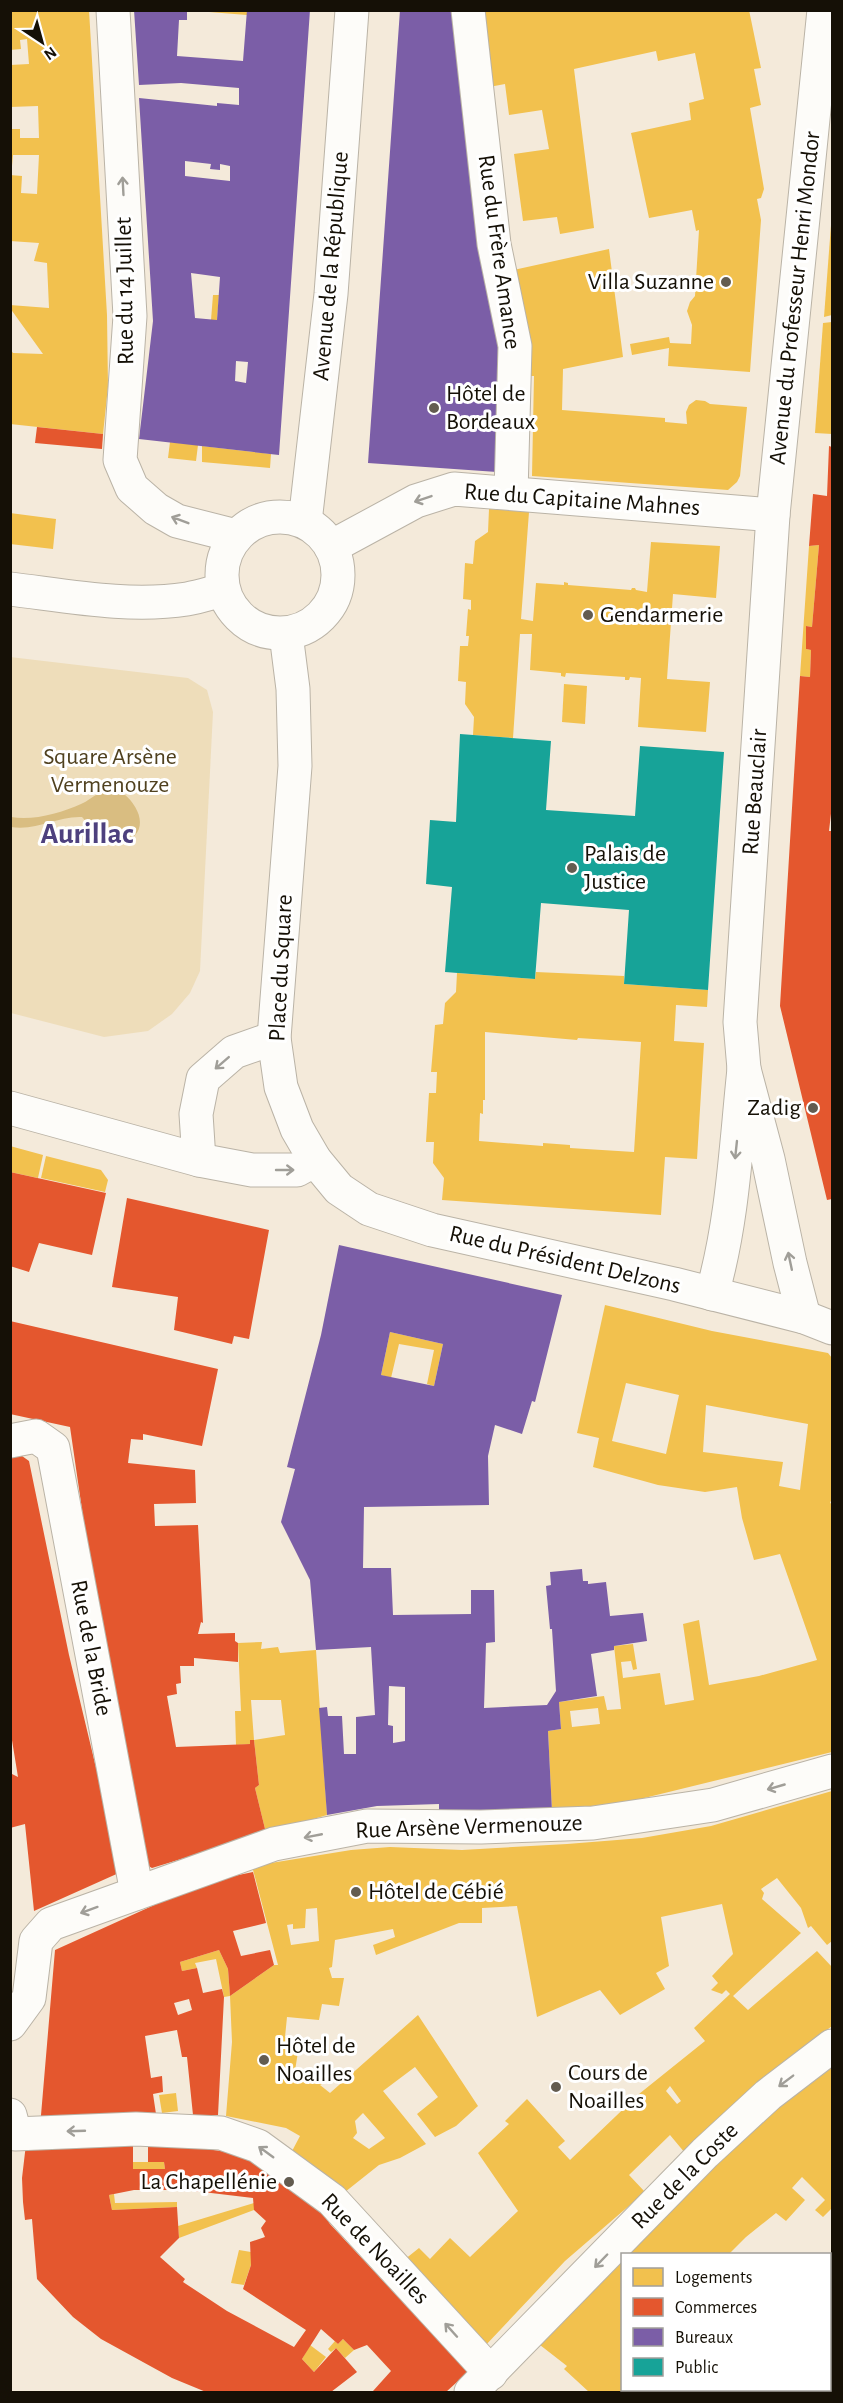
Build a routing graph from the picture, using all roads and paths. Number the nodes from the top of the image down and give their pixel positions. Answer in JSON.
{"nodes":[{"id":1,"x":113,"y":10,"type":"edge"},
{"id":2,"x":352,"y":10,"type":"edge"},
{"id":3,"x":468,"y":10,"type":"edge"},
{"id":4,"x":824,"y":10,"type":"edge"},
{"id":5,"x":511,"y":493,"type":"junction"},
{"id":6,"x":773,"y":515,"type":"junction"},
{"id":7,"x":305,"y":522,"type":"junction"},
{"id":8,"x":236,"y":537,"type":"junction"},
{"id":9,"x":331,"y":547,"type":"junction"},
{"id":10,"x":10,"y":590,"type":"edge"},
{"id":11,"x":223,"y":590,"type":"junction"},
{"id":12,"x":286,"y":634,"type":"junction"},
{"id":13,"x":274,"y":1038,"type":"junction"},
{"id":14,"x":744,"y":1069,"type":"junction"},
{"id":15,"x":10,"y":1108,"type":"edge"},
{"id":16,"x":200,"y":1160,"type":"junction"},
{"id":17,"x":315,"y":1160,"type":"junction"},
{"id":18,"x":712,"y":1294,"type":"junction"},
{"id":19,"x":818,"y":1322,"type":"edge"},
{"id":20,"x":10,"y":1441,"type":"edge"},
{"id":21,"x":832,"y":1771,"type":"edge"},
{"id":22,"x":137,"y":1893,"type":"junction"},
{"id":23,"x":10,"y":2024,"type":"edge"},
{"id":24,"x":832,"y":2046,"type":"edge"},
{"id":25,"x":10,"y":2115,"type":"edge"},
{"id":26,"x":481,"y":2383,"type":"edge"}],
"edges":[{"from":8,"to":1,"type":"street","name":"Rue du 14 Juillet","one_way":true},
{"from":2,"to":7,"type":"street","name":"Avenue de la République"},
{"from":3,"to":5,"type":"street","name":"Rue du Frère Amance"},
{"from":4,"to":6,"type":"street","name":"Avenue du Professeur Henri Mondor"},
{"from":5,"to":6,"type":"street","name":"Rue du Capitaine Mahnes"},
{"from":5,"to":9,"type":"street","name":"Rue du Capitaine Mahnes","one_way":true},
{"from":6,"to":14,"type":"street","name":"Rue Beauclair"},
{"from":7,"to":8,"type":"street"},
{"from":7,"to":9,"type":"street"},
{"from":8,"to":11,"type":"street"},
{"from":9,"to":12,"type":"street"},
{"from":10,"to":11,"type":"street"},
{"from":11,"to":12,"type":"street"},
{"from":12,"to":13,"type":"street","name":"Place du Square"},
{"from":13,"to":16,"type":"street","one_way":true},
{"from":13,"to":17,"type":"street","name":"Place du Square"},
{"from":14,"to":18,"type":"street","name":"Rue Beauclair","one_way":true},
{"from":19,"to":14,"type":"street","name":"Rue Beauclair","one_way":true},
{"from":15,"to":16,"type":"street"},
{"from":16,"to":17,"type":"street","one_way":true},
{"from":17,"to":18,"type":"street","name":"Rue du Président Delzons"},
{"from":18,"to":19,"type":"street","name":"Rue du Président Delzons"},
{"from":20,"to":22,"type":"street","name":"Rue de la Bride"},
{"from":21,"to":22,"type":"street","name":"Rue Arsène Vermenouze","one_way":true},
{"from":22,"to":23,"type":"street","name":"Rue Arsène Vermenouze","one_way":true},
{"from":24,"to":26,"type":"street","name":"Rue de la Coste","one_way":true},
{"from":26,"to":25,"type":"street","name":"Rue de Noailles","one_way":true}]}
